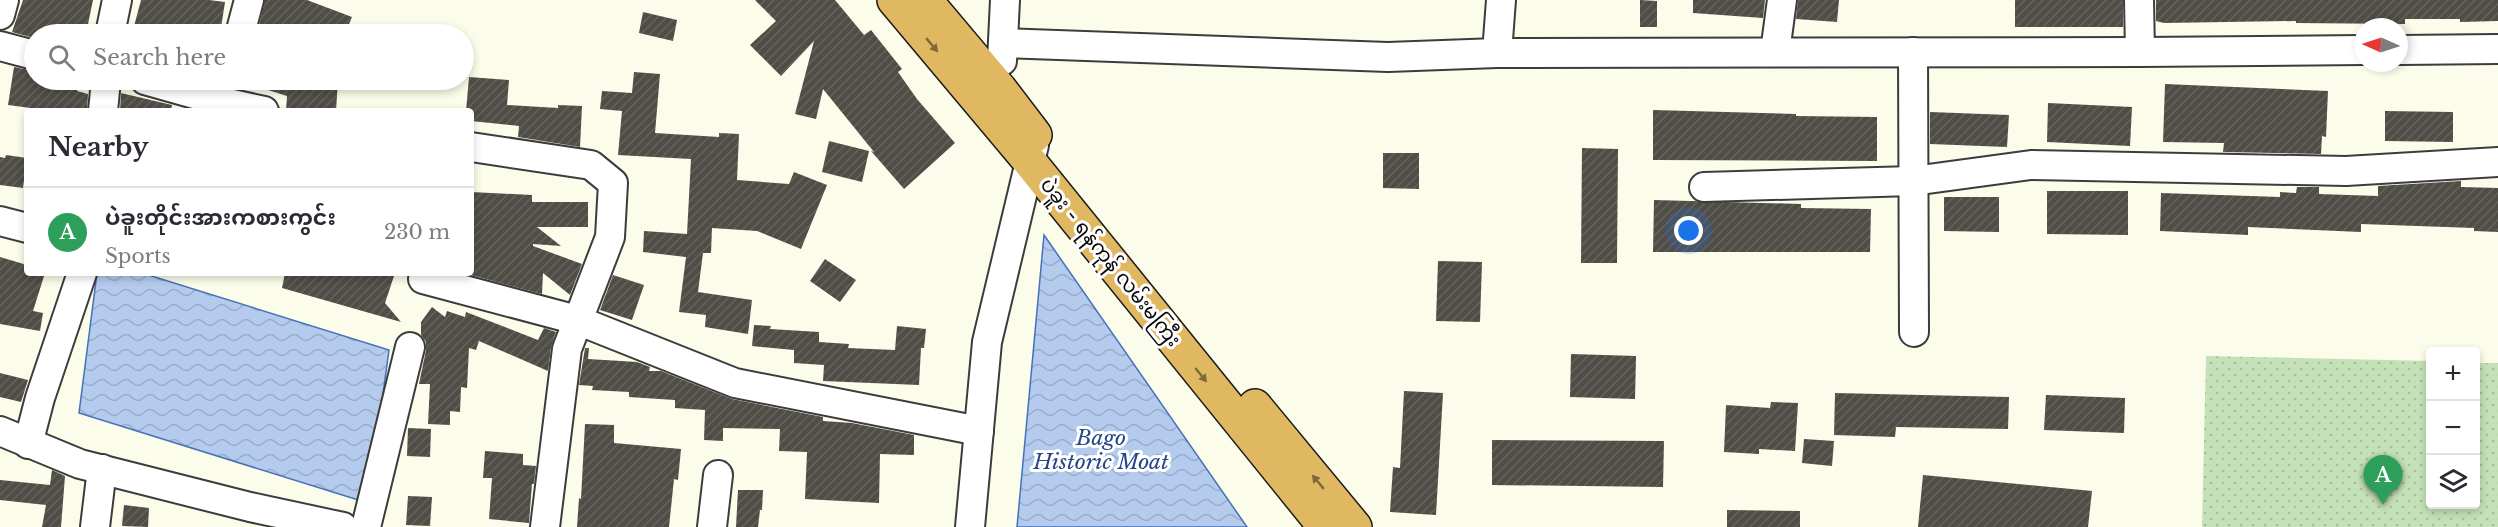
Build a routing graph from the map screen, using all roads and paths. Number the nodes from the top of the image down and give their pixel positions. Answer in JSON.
{"nodes":[{"id":1,"x":4,"y":0,"type":"edge"},
{"id":2,"x":117,"y":0,"type":"edge"},
{"id":3,"x":249,"y":0,"type":"edge"},
{"id":4,"x":894,"y":0,"type":"edge"},
{"id":5,"x":925,"y":0,"type":"edge"},
{"id":6,"x":1005,"y":0,"type":"edge"},
{"id":7,"x":1501,"y":0,"type":"edge"},
{"id":8,"x":1782,"y":0,"type":"edge"},
{"id":9,"x":2139,"y":0,"type":"edge"},
{"id":10,"x":0,"y":15,"type":"edge"},
{"id":11,"x":112,"y":24,"type":"edge"},
{"id":12,"x":243,"y":24,"type":"edge"},
{"id":13,"x":1003,"y":44,"type":"junction"},
{"id":14,"x":0,"y":46,"type":"edge"},
{"id":15,"x":2498,"y":49,"type":"edge"},
{"id":16,"x":2354,"y":50,"type":"edge"},
{"id":17,"x":2408,"y":50,"type":"edge"},
{"id":18,"x":24,"y":52,"type":"edge"},
{"id":19,"x":1776,"y":52,"type":"junction"},
{"id":20,"x":1913,"y":52,"type":"junction"},
{"id":21,"x":2140,"y":52,"type":"junction"},
{"id":22,"x":1497,"y":53,"type":"junction"},
{"id":23,"x":105,"y":90,"type":"edge"},
{"id":24,"x":226,"y":91,"type":"edge"},
{"id":25,"x":996,"y":103,"type":"junction"},
{"id":26,"x":103,"y":108,"type":"edge"},
{"id":27,"x":258,"y":108,"type":"edge"},
{"id":28,"x":474,"y":147,"type":"edge"},
{"id":29,"x":1033,"y":150,"type":"junction"},
{"id":30,"x":2498,"y":162,"type":"edge"},
{"id":31,"x":1913,"y":181,"type":"junction"},
{"id":32,"x":1704,"y":187,"type":"dead end"},
{"id":33,"x":0,"y":221,"type":"edge"},
{"id":34,"x":24,"y":227,"type":"edge"},
{"id":35,"x":81,"y":276,"type":"edge"},
{"id":36,"x":423,"y":279,"type":"dead end"},
{"id":37,"x":577,"y":320,"type":"junction"},
{"id":38,"x":1914,"y":332,"type":"dead end"},
{"id":39,"x":410,"y":347,"type":"dead end"},
{"id":40,"x":0,"y":431,"type":"edge"},
{"id":41,"x":979,"y":431,"type":"junction"},
{"id":42,"x":28,"y":444,"type":"junction"},
{"id":43,"x":102,"y":469,"type":"junction"},
{"id":44,"x":718,"y":475,"type":"dead end"},
{"id":45,"x":249,"y":517,"type":"edge"},
{"id":46,"x":95,"y":527,"type":"edge"},
{"id":47,"x":344,"y":527,"type":"edge"},
{"id":48,"x":366,"y":527,"type":"edge"},
{"id":49,"x":545,"y":527,"type":"edge"},
{"id":50,"x":712,"y":527,"type":"edge"},
{"id":51,"x":970,"y":527,"type":"edge"},
{"id":52,"x":1325,"y":527,"type":"edge"},
{"id":53,"x":1355,"y":527,"type":"edge"}],
"edges":[{"from":1,"to":10,"type":"street"},
{"from":2,"to":11,"type":"street"},
{"from":3,"to":12,"type":"street"},
{"from":4,"to":25,"type":"highway","name":"ပဲခူး - ရန်ကုန် လမ်းမကြီး","one_way":true},
{"from":5,"to":25,"type":"highway","name":"ပဲခူး - ရန်ကုန် လမ်းမကြီး"},
{"from":6,"to":13,"type":"street"},
{"from":7,"to":22,"type":"street"},
{"from":8,"to":19,"type":"street"},
{"from":9,"to":21,"type":"street"},
{"from":13,"to":22,"type":"street"},
{"from":13,"to":25,"type":"street"},
{"from":14,"to":18,"type":"street"},
{"from":15,"to":17,"type":"street"},
{"from":16,"to":21,"type":"street"},
{"from":19,"to":20,"type":"street"},
{"from":19,"to":22,"type":"street"},
{"from":20,"to":21,"type":"street"},
{"from":20,"to":31,"type":"street"},
{"from":23,"to":26,"type":"street"},
{"from":24,"to":27,"type":"street"},
{"from":25,"to":29,"type":"highway","name":"ပဲခူး - ရန်ကုန် လမ်းမကြီး"},
{"from":28,"to":37,"type":"street"},
{"from":29,"to":41,"type":"street"},
{"from":29,"to":52,"type":"highway","name":"ပဲခူး - ရန်ကုန် လမ်းမကြီး","one_way":true},
{"from":53,"to":29,"type":"highway","name":"ပဲခူး - ရန်ကုန် လမ်းမကြီး","one_way":true},
{"from":30,"to":31,"type":"street"},
{"from":31,"to":32,"type":"street"},
{"from":31,"to":38,"type":"street"},
{"from":33,"to":34,"type":"street"},
{"from":35,"to":42,"type":"street"},
{"from":36,"to":37,"type":"street"},
{"from":37,"to":41,"type":"street"},
{"from":37,"to":49,"type":"street"},
{"from":39,"to":48,"type":"street"},
{"from":40,"to":42,"type":"street"},
{"from":41,"to":51,"type":"street"},
{"from":42,"to":43,"type":"street"},
{"from":43,"to":45,"type":"street"},
{"from":43,"to":46,"type":"street"},
{"from":44,"to":50,"type":"street"},
{"from":45,"to":47,"type":"street"}]}
